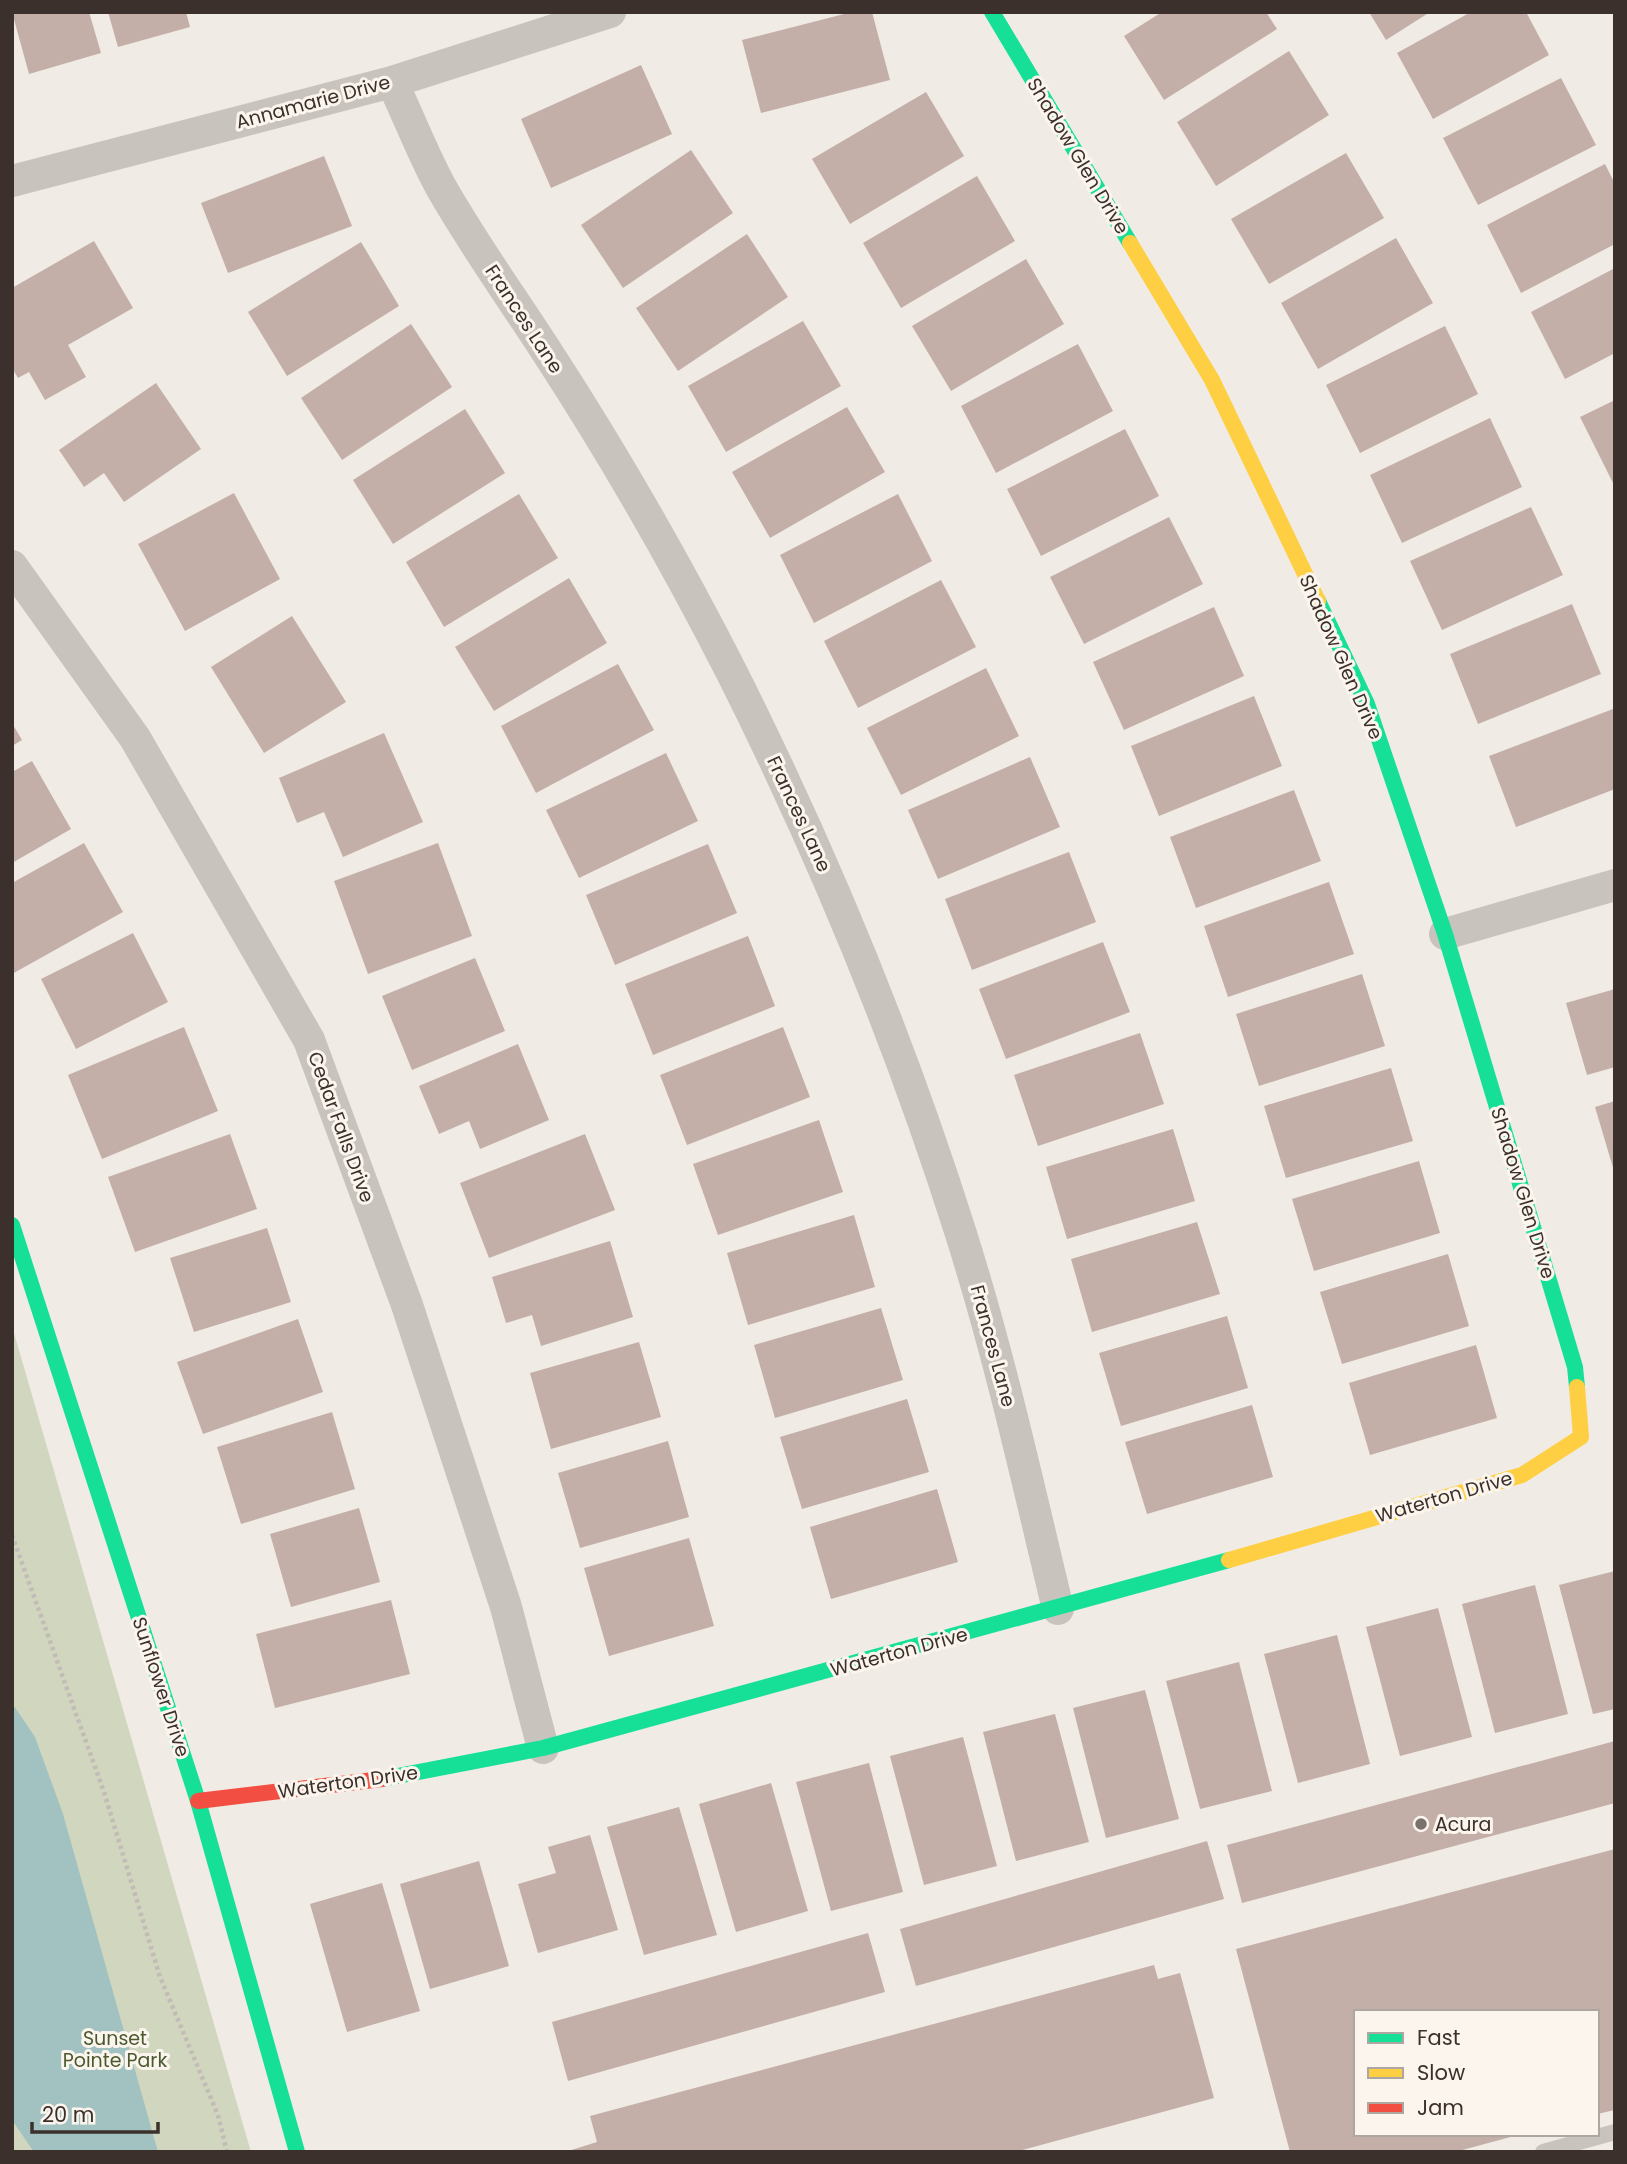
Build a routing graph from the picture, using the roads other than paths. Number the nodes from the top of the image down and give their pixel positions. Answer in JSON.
{"nodes":[{"id":1,"x":610,"y":12,"type":"edge"},
{"id":2,"x":992,"y":12,"type":"edge"},
{"id":3,"x":392,"y":82,"type":"junction"},
{"id":4,"x":12,"y":181,"type":"edge"},
{"id":5,"x":12,"y":566,"type":"edge"},
{"id":6,"x":1615,"y":885,"type":"edge"},
{"id":7,"x":1445,"y":934,"type":"junction"},
{"id":8,"x":12,"y":1225,"type":"edge"},
{"id":9,"x":1581,"y":1437,"type":"joint"},
{"id":10,"x":1058,"y":1609,"type":"junction"},
{"id":11,"x":543,"y":1748,"type":"junction"},
{"id":12,"x":198,"y":1801,"type":"junction"},
{"id":13,"x":1615,"y":2132,"type":"edge"},
{"id":14,"x":297,"y":2152,"type":"edge"},
{"id":15,"x":1543,"y":2152,"type":"edge"}],
"edges":[{"from":1,"to":3,"type":"street","name":"Annamarie Drive"},
{"from":2,"to":7,"type":"street","name":"Shadow Glen Drive"},
{"from":3,"to":4,"type":"street","name":"Annamarie Drive"},
{"from":3,"to":10,"type":"street","name":"Frances Lane"},
{"from":5,"to":11,"type":"street","name":"Cedar Falls Drive"},
{"from":6,"to":7,"type":"street"},
{"from":7,"to":9,"type":"street","name":"Shadow Glen Drive"},
{"from":8,"to":12,"type":"street","name":"Sunflower Drive"},
{"from":9,"to":10,"type":"street","name":"Waterton Drive"},
{"from":10,"to":11,"type":"street","name":"Waterton Drive"},
{"from":11,"to":12,"type":"street","name":"Waterton Drive"},
{"from":12,"to":14,"type":"street","name":"Sunflower Drive"},
{"from":13,"to":15,"type":"lane"}]}
